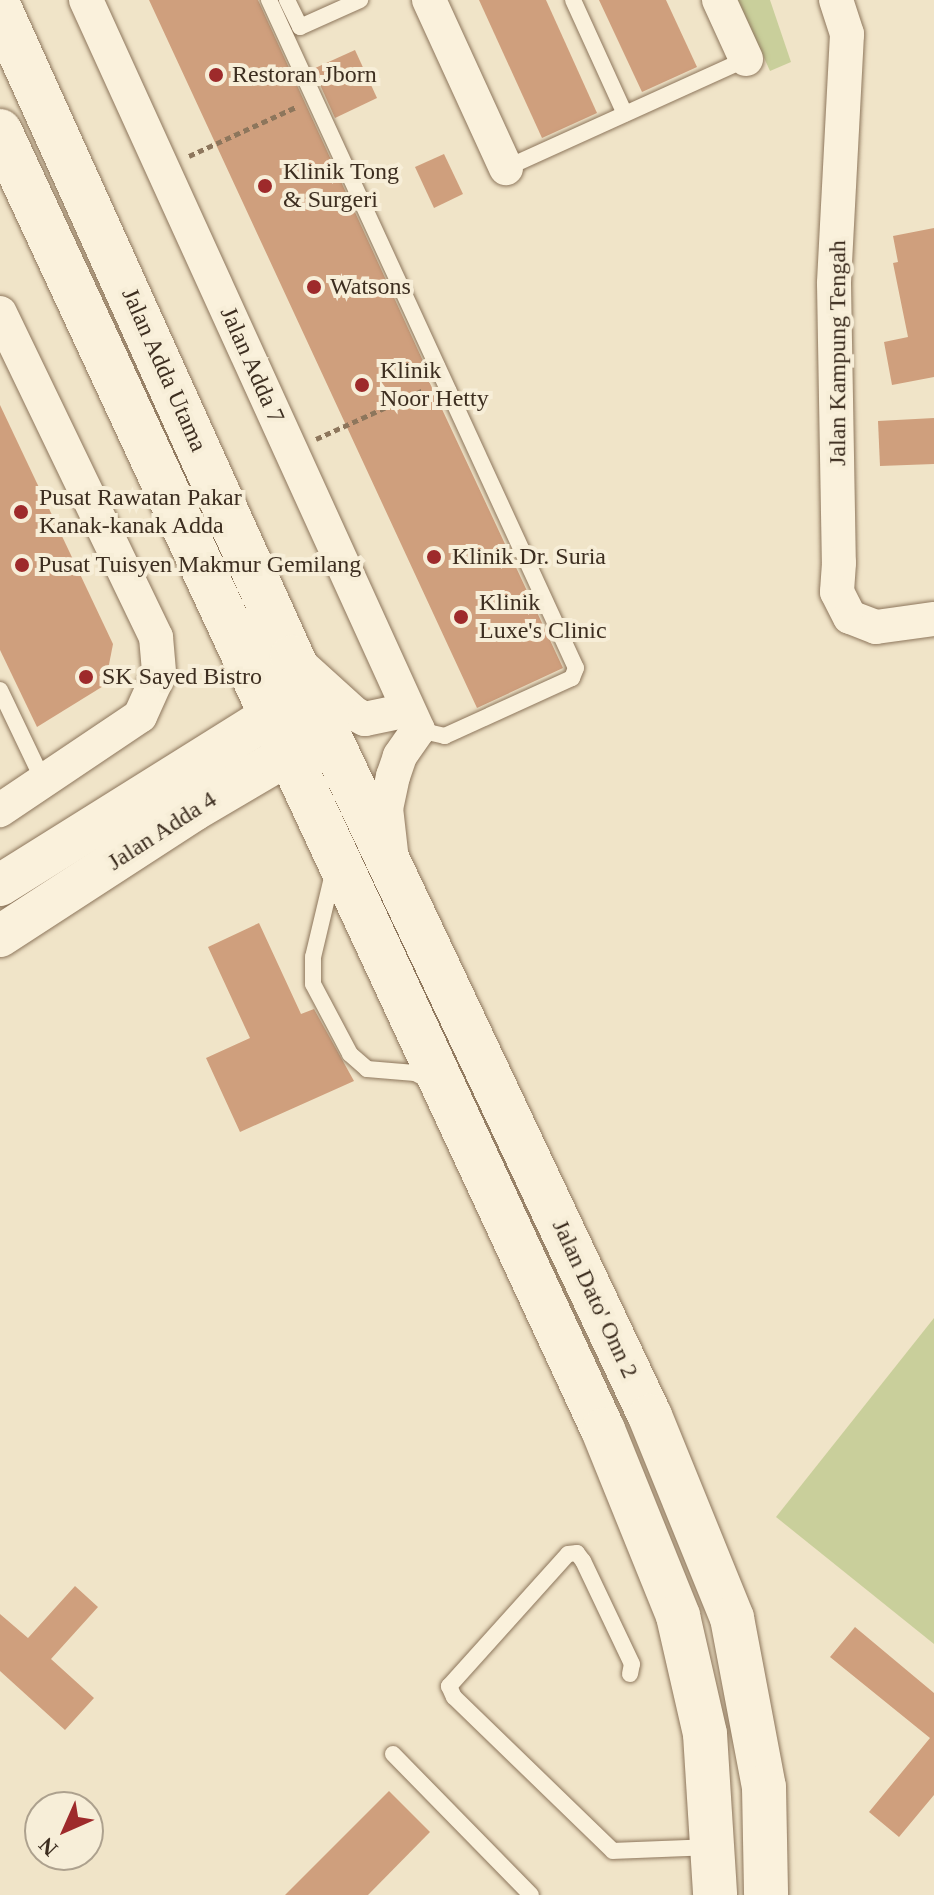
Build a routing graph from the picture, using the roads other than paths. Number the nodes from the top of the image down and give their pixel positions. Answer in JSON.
{"nodes":[{"id":1,"x":86,"y":0,"type":"edge"},
{"id":2,"x":269,"y":0,"type":"edge"},
{"id":3,"x":287,"y":0,"type":"edge"},
{"id":4,"x":360,"y":0,"type":"edge"},
{"id":5,"x":429,"y":0,"type":"edge"},
{"id":6,"x":573,"y":0,"type":"edge"},
{"id":7,"x":719,"y":0,"type":"edge"},
{"id":8,"x":836,"y":0,"type":"edge"},
{"id":9,"x":0,"y":9,"type":"edge"},
{"id":10,"x":746,"y":59,"type":"joint"},
{"id":11,"x":625,"y":114,"type":"junction"},
{"id":12,"x":0,"y":131,"type":"edge"},
{"id":13,"x":506,"y":168,"type":"joint"},
{"id":14,"x":0,"y":313,"type":"edge"},
{"id":15,"x":934,"y":619,"type":"edge"},
{"id":16,"x":300,"y":675,"type":"junction"},
{"id":17,"x":0,"y":690,"type":"edge"},
{"id":18,"x":413,"y":720,"type":"junction"},
{"id":19,"x":328,"y":732,"type":"junction"},
{"id":20,"x":278,"y":733,"type":"junction"},
{"id":21,"x":43,"y":780,"type":"junction"},
{"id":22,"x":0,"y":810,"type":"edge"},
{"id":23,"x":337,"y":859,"type":"junction"},
{"id":24,"x":393,"y":871,"type":"junction"},
{"id":25,"x":0,"y":885,"type":"edge"},
{"id":26,"x":0,"y":936,"type":"edge"},
{"id":27,"x":442,"y":1087,"type":"junction"},
{"id":28,"x":630,"y":1674,"type":"dead end"},
{"id":29,"x":393,"y":1754,"type":"dead end"},
{"id":30,"x":713,"y":1847,"type":"junction"},
{"id":31,"x":531,"y":1895,"type":"edge"},
{"id":32,"x":715,"y":1895,"type":"edge"},
{"id":33,"x":766,"y":1895,"type":"edge"}],
"edges":[{"from":1,"to":18,"type":"street","name":"Jalan Adda 7"},
{"from":2,"to":18,"type":"lane"},
{"from":3,"to":4,"type":"lane"},
{"from":5,"to":13,"type":"street"},
{"from":6,"to":11,"type":"lane"},
{"from":7,"to":10,"type":"street"},
{"from":8,"to":15,"type":"street","name":"Jalan Kampung Tengah"},
{"from":9,"to":16,"type":"main road","name":"Jalan Adda Utama"},
{"from":10,"to":11,"type":"lane"},
{"from":11,"to":13,"type":"lane"},
{"from":12,"to":20,"type":"main road","name":"Jalan Adda Utama"},
{"from":14,"to":21,"type":"street"},
{"from":16,"to":18,"type":"street"},
{"from":16,"to":19,"type":"main road","name":"Jalan Adda Utama"},
{"from":16,"to":20,"type":"street","name":"Jalan Adda 4"},
{"from":17,"to":21,"type":"lane"},
{"from":18,"to":24,"type":"street"},
{"from":19,"to":20,"type":"street","name":"Jalan Adda 4"},
{"from":19,"to":24,"type":"main road","name":"Jalan Dato' Onn 2"},
{"from":20,"to":23,"type":"main road","name":"Jalan Dato' Onn 2"},
{"from":20,"to":25,"type":"street","name":"Jalan Adda 4"},
{"from":20,"to":26,"type":"street","name":"Jalan Adda 4"},
{"from":21,"to":22,"type":"street"},
{"from":23,"to":27,"type":"main road","name":"Jalan Dato' Onn 2"},
{"from":23,"to":27,"type":"lane"},
{"from":24,"to":33,"type":"main road","name":"Jalan Dato' Onn 2"},
{"from":27,"to":30,"type":"main road","name":"Jalan Dato' Onn 2"},
{"from":28,"to":30,"type":"lane"},
{"from":29,"to":31,"type":"lane"},
{"from":30,"to":32,"type":"main road","name":"Jalan Dato' Onn 2"}]}
